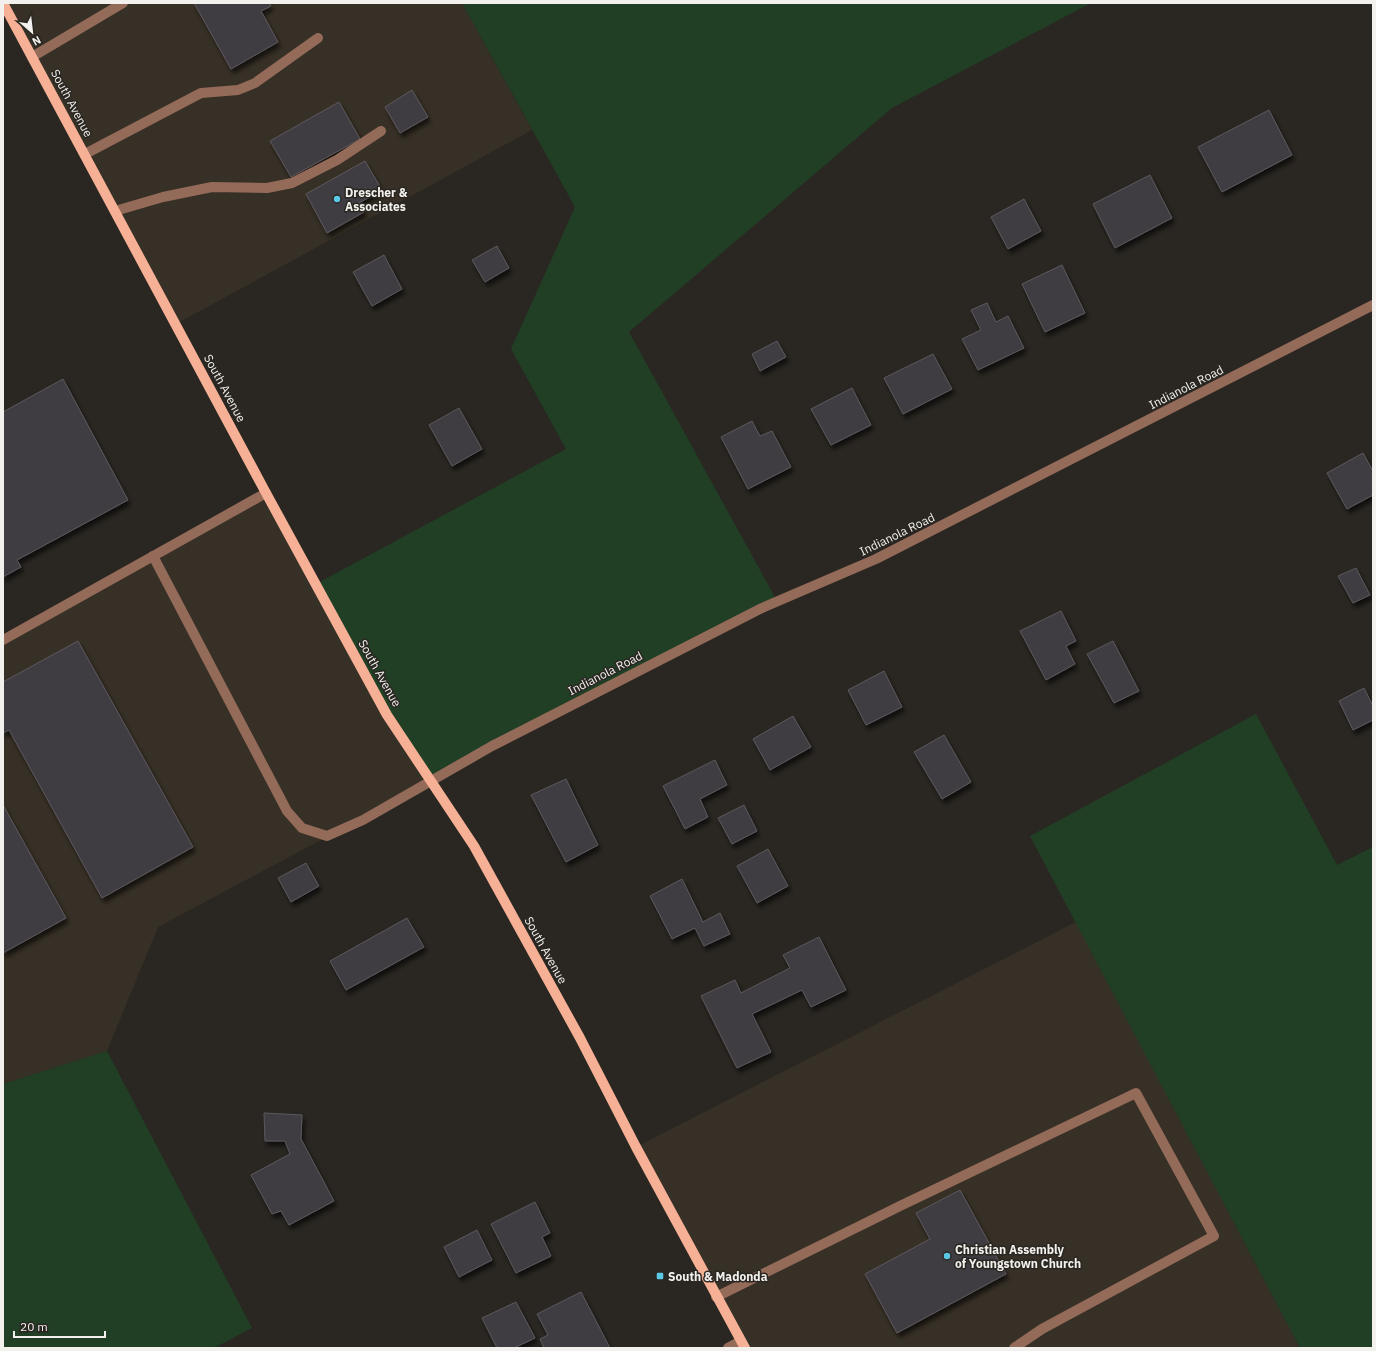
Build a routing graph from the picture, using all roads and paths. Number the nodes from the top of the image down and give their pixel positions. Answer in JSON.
{"nodes":[{"id":1,"x":3,"y":3,"type":"edge"},
{"id":2,"x":123,"y":3,"type":"edge"},
{"id":3,"x":318,"y":38,"type":"dead end"},
{"id":4,"x":32,"y":57,"type":"junction"},
{"id":5,"x":381,"y":131,"type":"dead end"},
{"id":6,"x":85,"y":154,"type":"junction"},
{"id":7,"x":115,"y":211,"type":"junction"},
{"id":8,"x":1373,"y":305,"type":"edge"},
{"id":9,"x":266,"y":493,"type":"junction"},
{"id":10,"x":153,"y":556,"type":"junction"},
{"id":11,"x":3,"y":640,"type":"edge"},
{"id":12,"x":431,"y":781,"type":"junction"},
{"id":13,"x":716,"y":1297,"type":"junction"},
{"id":14,"x":743,"y":1344,"type":"edge"},
{"id":15,"x":728,"y":1348,"type":"edge"},
{"id":16,"x":1014,"y":1348,"type":"edge"}],
"edges":[{"from":1,"to":4,"type":"main road","name":"South Avenue"},
{"from":2,"to":4,"type":"street"},
{"from":3,"to":6,"type":"street"},
{"from":4,"to":6,"type":"main road","name":"South Avenue"},
{"from":5,"to":7,"type":"street"},
{"from":6,"to":7,"type":"main road","name":"South Avenue"},
{"from":7,"to":9,"type":"main road","name":"South Avenue"},
{"from":8,"to":12,"type":"street","name":"Indianola Road"},
{"from":9,"to":10,"type":"street"},
{"from":9,"to":12,"type":"main road","name":"South Avenue"},
{"from":10,"to":11,"type":"street"},
{"from":10,"to":12,"type":"street","name":"Indianola Road"},
{"from":12,"to":13,"type":"main road","name":"South Avenue"},
{"from":13,"to":14,"type":"main road","name":"South Avenue"},
{"from":13,"to":16,"type":"street"},
{"from":14,"to":15,"type":"street"}]}
